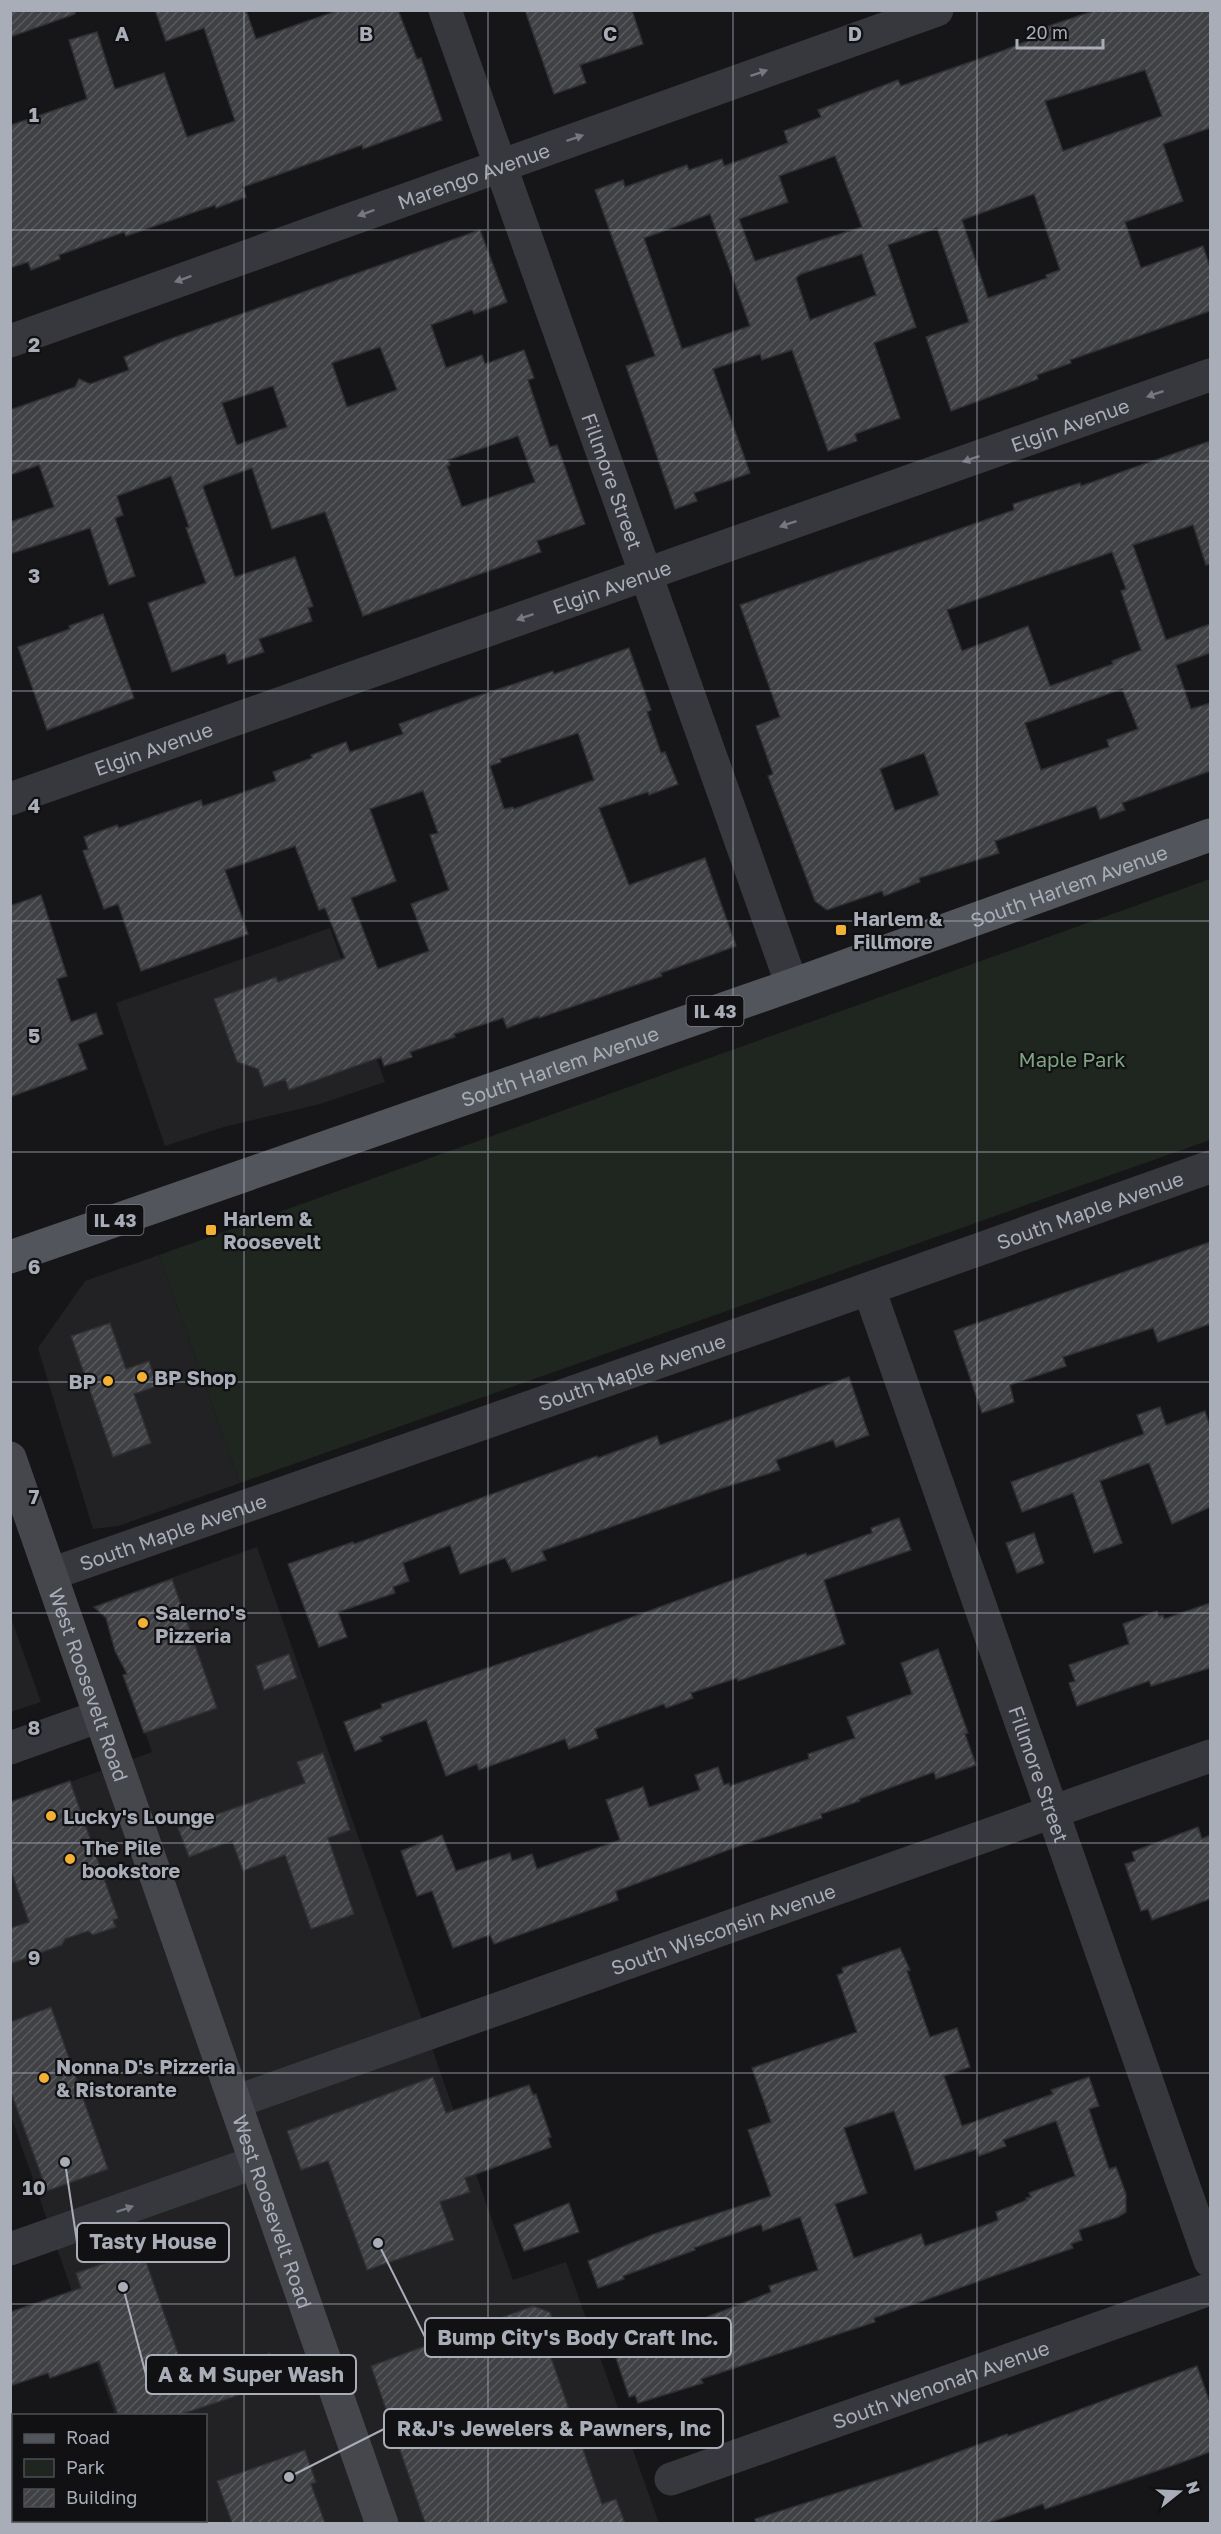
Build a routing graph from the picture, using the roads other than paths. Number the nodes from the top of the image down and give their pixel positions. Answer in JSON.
{"nodes":[{"id":1,"x":445,"y":10,"type":"edge"},
{"id":2,"x":937,"y":10,"type":"edge"},
{"id":3,"x":500,"y":165,"type":"junction"},
{"id":4,"x":10,"y":341,"type":"edge"},
{"id":5,"x":1210,"y":375,"type":"edge"},
{"id":6,"x":646,"y":574,"type":"junction"},
{"id":7,"x":10,"y":799,"type":"edge"},
{"id":8,"x":1210,"y":835,"type":"edge"},
{"id":9,"x":792,"y":985,"type":"junction"},
{"id":10,"x":1210,"y":1167,"type":"edge"},
{"id":11,"x":10,"y":1257,"type":"edge"},
{"id":12,"x":869,"y":1288,"type":"junction"},
{"id":13,"x":10,"y":1458,"type":"edge"},
{"id":14,"x":51,"y":1574,"type":"junction"},
{"id":15,"x":100,"y":1716,"type":"junction"},
{"id":16,"x":10,"y":1748,"type":"edge"},
{"id":17,"x":1210,"y":1756,"type":"edge"},
{"id":18,"x":1053,"y":1812,"type":"junction"},
{"id":19,"x":235,"y":2102,"type":"junction"},
{"id":20,"x":256,"y":2162,"type":"junction"},
{"id":21,"x":10,"y":2249,"type":"edge"},
{"id":22,"x":1210,"y":2261,"type":"edge"},
{"id":23,"x":1210,"y":2289,"type":"edge"},
{"id":24,"x":671,"y":2479,"type":"dead end"},
{"id":25,"x":382,"y":2523,"type":"edge"}],
"edges":[{"from":1,"to":3,"type":"street","name":"Fillmore Street"},
{"from":3,"to":2,"type":"street","name":"Marengo Avenue","one_way":true},
{"from":3,"to":4,"type":"street","name":"Marengo Avenue","one_way":true},
{"from":3,"to":6,"type":"street","name":"Fillmore Street"},
{"from":5,"to":6,"type":"street","name":"Elgin Avenue","one_way":true},
{"from":6,"to":7,"type":"street","name":"Elgin Avenue","one_way":true},
{"from":6,"to":9,"type":"street","name":"Fillmore Street"},
{"from":8,"to":9,"type":"main road","name":"South Harlem Avenue","number":"IL 43"},
{"from":9,"to":11,"type":"main road","name":"South Harlem Avenue","number":"IL 43"},
{"from":10,"to":12,"type":"street","name":"South Maple Avenue"},
{"from":12,"to":14,"type":"street","name":"South Maple Avenue"},
{"from":12,"to":18,"type":"street","name":"Fillmore Street"},
{"from":13,"to":14,"type":"main road","name":"West Roosevelt Road"},
{"from":14,"to":15,"type":"main road","name":"West Roosevelt Road"},
{"from":15,"to":16,"type":"street"},
{"from":15,"to":19,"type":"main road","name":"West Roosevelt Road"},
{"from":17,"to":18,"type":"street","name":"South Wisconsin Avenue"},
{"from":18,"to":19,"type":"street","name":"South Wisconsin Avenue"},
{"from":18,"to":22,"type":"street","name":"Fillmore Street"},
{"from":19,"to":20,"type":"main road","name":"West Roosevelt Road"},
{"from":21,"to":20,"type":"street","one_way":true},
{"from":20,"to":25,"type":"main road","name":"West Roosevelt Road"},
{"from":23,"to":24,"type":"street","name":"South Wenonah Avenue"}]}
